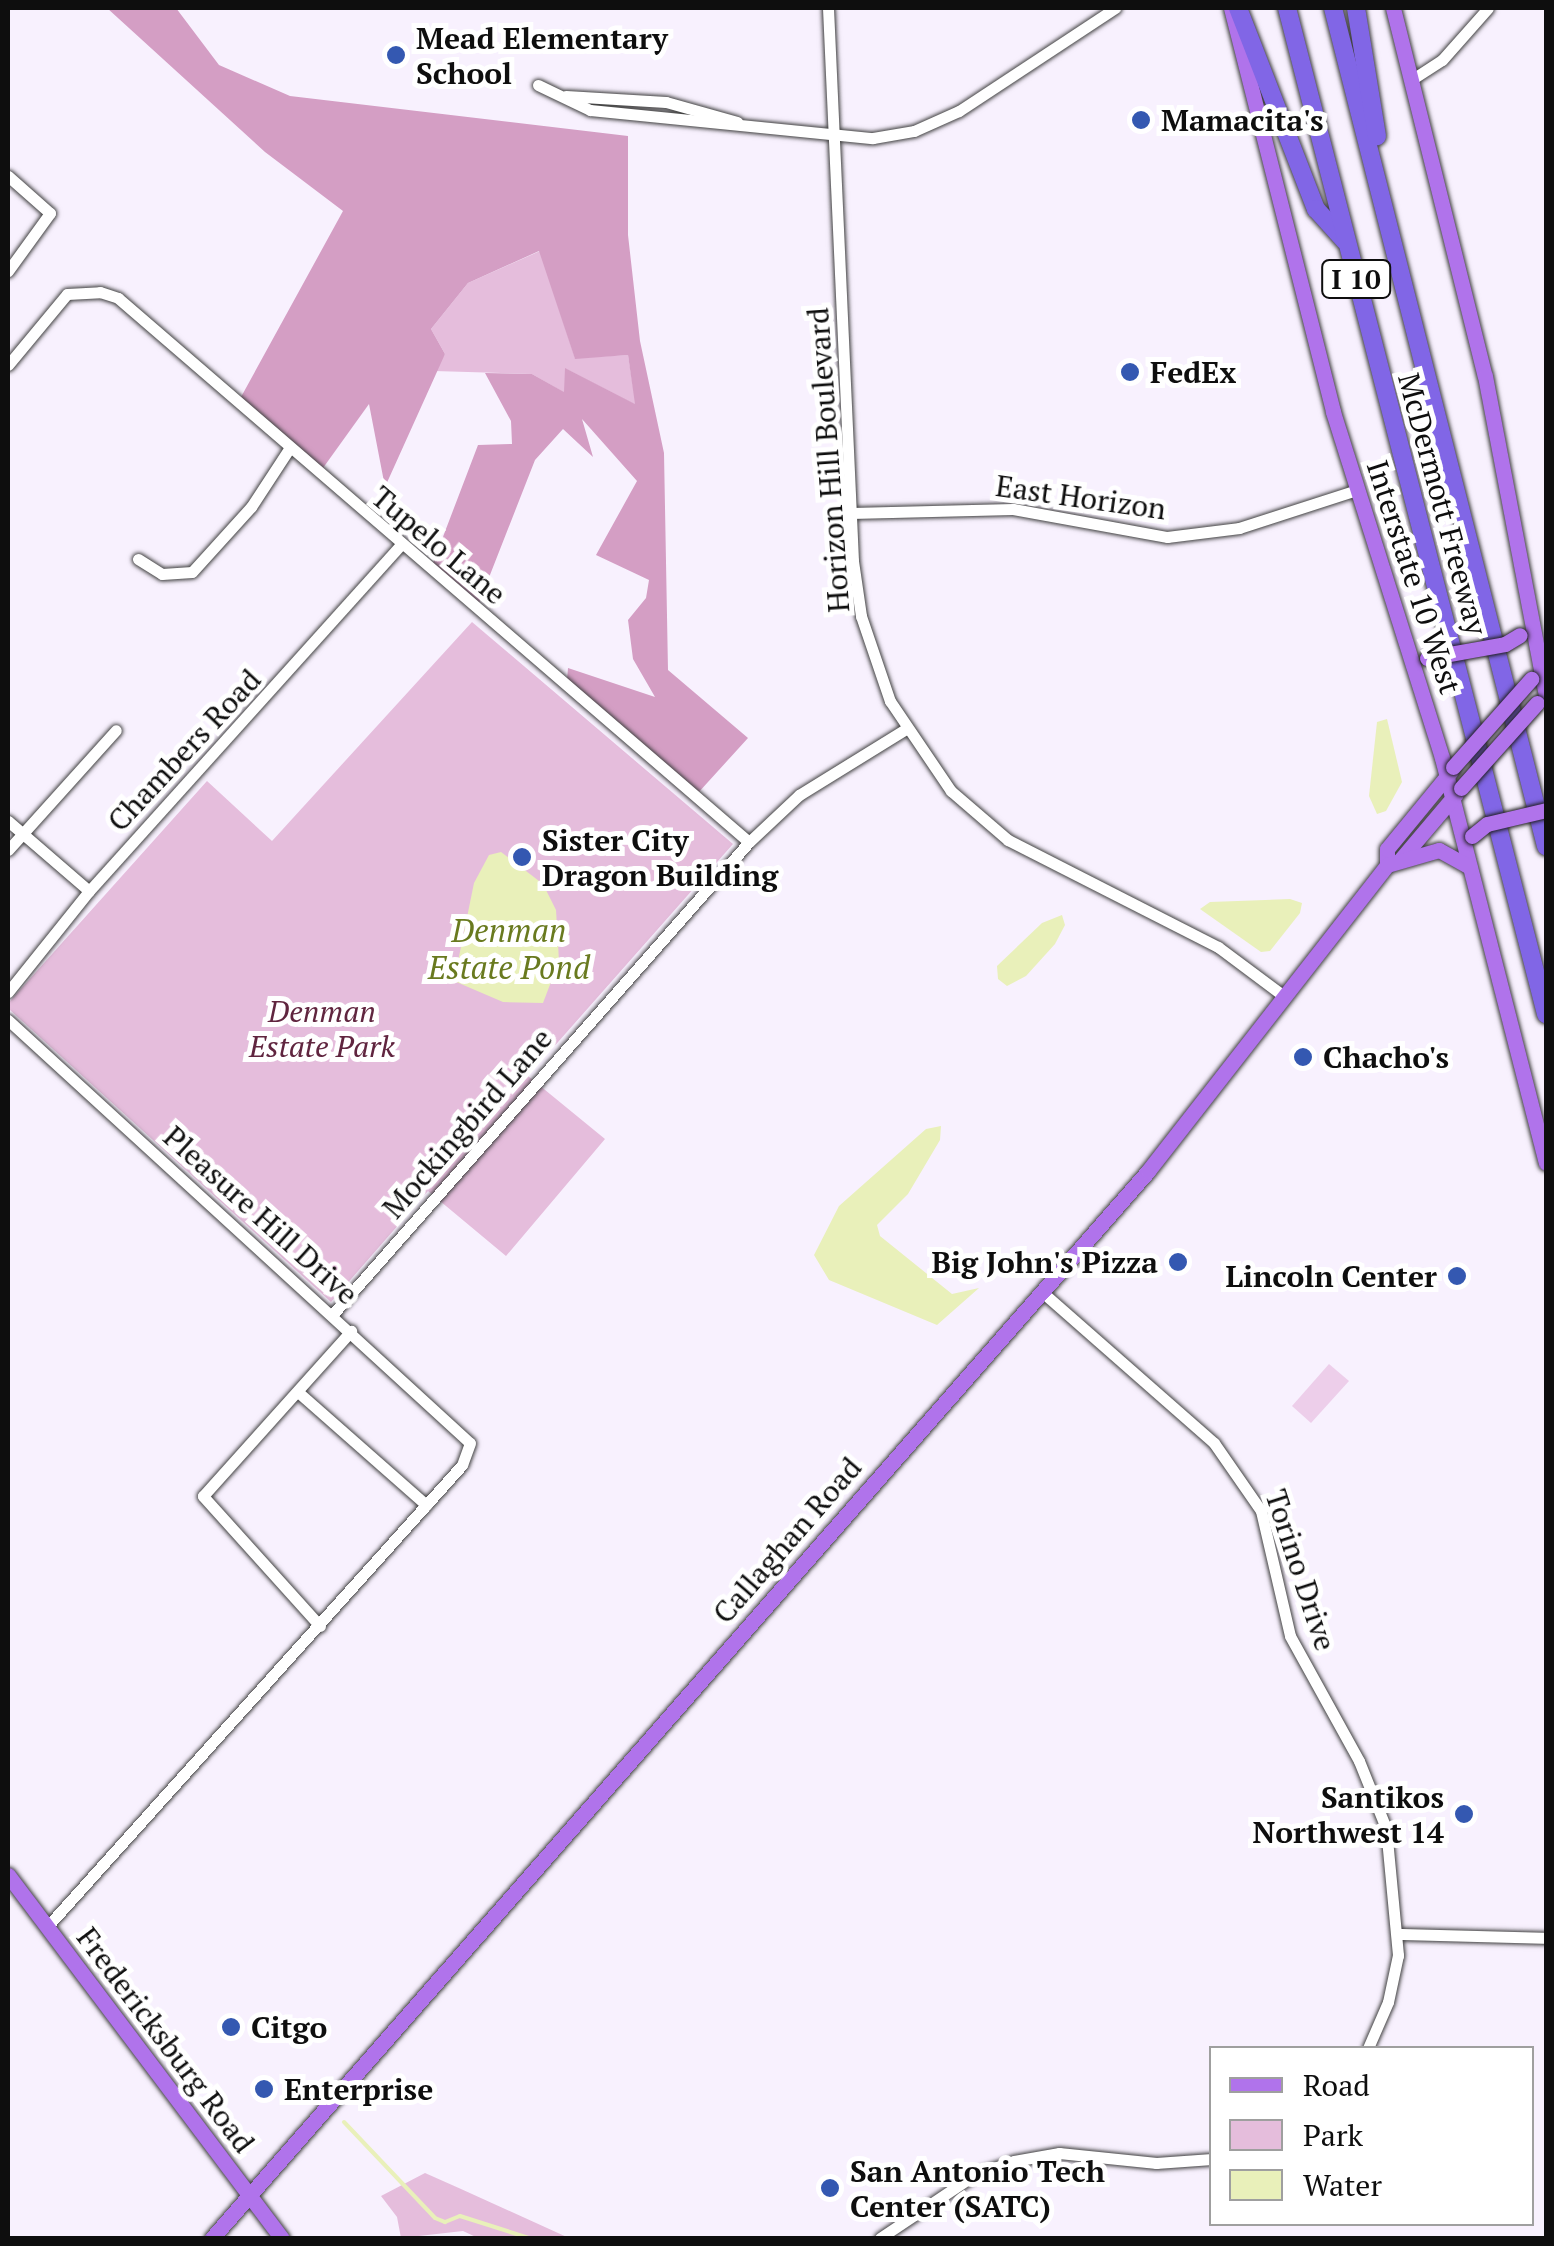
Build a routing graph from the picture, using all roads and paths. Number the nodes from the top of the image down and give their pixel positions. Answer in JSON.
{"nodes":[{"id":1,"x":828,"y":8,"type":"edge"},
{"id":2,"x":1115,"y":8,"type":"edge"},
{"id":3,"x":1234,"y":8,"type":"edge"},
{"id":4,"x":1287,"y":8,"type":"edge"},
{"id":5,"x":1333,"y":8,"type":"edge"},
{"id":6,"x":1356,"y":8,"type":"edge"},
{"id":7,"x":1393,"y":8,"type":"edge"},
{"id":8,"x":1488,"y":8,"type":"edge"},
{"id":9,"x":1411,"y":80,"type":"junction"},
{"id":10,"x":538,"y":84,"type":"dead end"},
{"id":11,"x":562,"y":96,"type":"junction"},
{"id":12,"x":626,"y":98,"type":"junction"},
{"id":13,"x":624,"y":114,"type":"junction"},
{"id":14,"x":738,"y":122,"type":"junction"},
{"id":15,"x":835,"y":138,"type":"junction"},
{"id":16,"x":8,"y":176,"type":"edge"},
{"id":17,"x":1347,"y":243,"type":"junction"},
{"id":18,"x":1397,"y":255,"type":"junction"},
{"id":19,"x":8,"y":271,"type":"edge"},
{"id":20,"x":8,"y":365,"type":"edge"},
{"id":21,"x":289,"y":450,"type":"junction"},
{"id":22,"x":1358,"y":490,"type":"junction"},
{"id":23,"x":850,"y":513,"type":"junction"},
{"id":24,"x":400,"y":546,"type":"junction"},
{"id":25,"x":138,"y":558,"type":"dead end"},
{"id":26,"x":1526,"y":624,"type":"junction"},
{"id":27,"x":1546,"y":636,"type":"edge"},
{"id":28,"x":1408,"y":644,"type":"junction"},
{"id":29,"x":1539,"y":671,"type":"edge"},
{"id":30,"x":1544,"y":697,"type":"edge"},
{"id":31,"x":906,"y":729,"type":"junction"},
{"id":32,"x":116,"y":730,"type":"dead end"},
{"id":33,"x":1450,"y":772,"type":"junction"},
{"id":34,"x":1457,"y":793,"type":"junction"},
{"id":35,"x":1546,"y":810,"type":"edge"},
{"id":36,"x":8,"y":820,"type":"edge"},
{"id":37,"x":21,"y":832,"type":"junction"},
{"id":38,"x":749,"y":842,"type":"junction"},
{"id":39,"x":1546,"y":846,"type":"edge"},
{"id":40,"x":8,"y":850,"type":"edge"},
{"id":41,"x":1468,"y":860,"type":"junction"},
{"id":42,"x":1394,"y":862,"type":"junction"},
{"id":43,"x":88,"y":891,"type":"junction"},
{"id":44,"x":8,"y":992,"type":"edge"},
{"id":45,"x":1285,"y":997,"type":"junction"},
{"id":46,"x":1546,"y":1014,"type":"edge"},
{"id":47,"x":8,"y":1020,"type":"edge"},
{"id":48,"x":1546,"y":1163,"type":"edge"},
{"id":49,"x":1042,"y":1291,"type":"junction"},
{"id":50,"x":333,"y":1314,"type":"junction"},
{"id":51,"x":351,"y":1331,"type":"junction"},
{"id":52,"x":298,"y":1392,"type":"junction"},
{"id":53,"x":426,"y":1505,"type":"junction"},
{"id":54,"x":320,"y":1626,"type":"junction"},
{"id":55,"x":8,"y":1875,"type":"edge"},
{"id":56,"x":46,"y":1928,"type":"junction"},
{"id":57,"x":1398,"y":1934,"type":"junction"},
{"id":58,"x":1546,"y":1938,"type":"edge"},
{"id":59,"x":1369,"y":2046,"type":"edge"},
{"id":60,"x":1209,"y":2159,"type":"edge"},
{"id":61,"x":249,"y":2194,"type":"junction"},
{"id":62,"x":212,"y":2238,"type":"edge"},
{"id":63,"x":282,"y":2238,"type":"edge"},
{"id":64,"x":880,"y":2238,"type":"edge"}],
"edges":[{"from":1,"to":15,"type":"street","name":"Horizon Hill Boulevard"},
{"from":2,"to":15,"type":"street"},
{"from":3,"to":17,"type":"highway"},
{"from":3,"to":22,"type":"main road","name":"Interstate 10 West"},
{"from":4,"to":17,"type":"highway","name":"McDermott Freeway","number":"I 10"},
{"from":5,"to":18,"type":"highway","name":"McDermott Freeway","number":"I 10"},
{"from":6,"to":18,"type":"highway"},
{"from":7,"to":9,"type":"main road"},
{"from":8,"to":9,"type":"street"},
{"from":9,"to":26,"type":"main road"},
{"from":10,"to":11,"type":"street"},
{"from":11,"to":12,"type":"street"},
{"from":11,"to":13,"type":"street"},
{"from":12,"to":13,"type":"street"},
{"from":12,"to":14,"type":"street"},
{"from":13,"to":14,"type":"street"},
{"from":14,"to":15,"type":"street"},
{"from":15,"to":23,"type":"street","name":"Horizon Hill Boulevard"},
{"from":16,"to":19,"type":"street"},
{"from":17,"to":46,"type":"highway","name":"McDermott Freeway","number":"I 10"},
{"from":18,"to":39,"type":"highway","name":"McDermott Freeway","number":"I 10"},
{"from":20,"to":21,"type":"street","name":"Tupelo Lane"},
{"from":21,"to":24,"type":"street","name":"Tupelo Lane"},
{"from":21,"to":25,"type":"street"},
{"from":22,"to":23,"type":"street","name":"East Horizon"},
{"from":22,"to":28,"type":"main road","name":"Interstate 10 West"},
{"from":23,"to":31,"type":"street","name":"Horizon Hill Boulevard"},
{"from":24,"to":38,"type":"street","name":"Tupelo Lane"},
{"from":24,"to":43,"type":"street","name":"Chambers Road"},
{"from":26,"to":27,"type":"main road"},
{"from":26,"to":28,"type":"main road","bridge":true},
{"from":26,"to":29,"type":"main road"},
{"from":28,"to":33,"type":"main road","name":"Interstate 10 West"},
{"from":29,"to":30,"type":"main road"},
{"from":29,"to":33,"type":"main road","name":"Callaghan Road","bridge":true},
{"from":30,"to":34,"type":"main road","name":"Callaghan Road","bridge":true},
{"from":31,"to":38,"type":"street","name":"Mockingbird Lane"},
{"from":31,"to":45,"type":"street","name":"Horizon Hill Boulevard"},
{"from":32,"to":37,"type":"street"},
{"from":33,"to":34,"type":"main road","name":"Interstate 10 West"},
{"from":33,"to":42,"type":"main road","name":"Callaghan Road"},
{"from":34,"to":41,"type":"main road","name":"Interstate 10 West"},
{"from":34,"to":42,"type":"main road","name":"Callaghan Road"},
{"from":35,"to":41,"type":"main road","bridge":true},
{"from":36,"to":37,"type":"street"},
{"from":37,"to":40,"type":"street"},
{"from":37,"to":43,"type":"street"},
{"from":38,"to":50,"type":"street","name":"Mockingbird Lane"},
{"from":41,"to":42,"type":"main road"},
{"from":41,"to":48,"type":"main road","name":"Interstate 10 West"},
{"from":42,"to":45,"type":"main road","name":"Callaghan Road"},
{"from":43,"to":44,"type":"street","name":"Chambers Road"},
{"from":45,"to":49,"type":"main road","name":"Callaghan Road"},
{"from":47,"to":50,"type":"street","name":"Pleasure Hill Drive"},
{"from":49,"to":57,"type":"street","name":"Torino Drive"},
{"from":49,"to":61,"type":"main road","name":"Callaghan Road"},
{"from":50,"to":51,"type":"street","name":"Pleasure Hill Drive"},
{"from":51,"to":52,"type":"street"},
{"from":51,"to":53,"type":"street","name":"Pleasure Hill Drive"},
{"from":52,"to":53,"type":"street"},
{"from":52,"to":54,"type":"street"},
{"from":53,"to":54,"type":"street"},
{"from":54,"to":56,"type":"street"},
{"from":55,"to":56,"type":"main road","name":"Fredericksburg Road"},
{"from":56,"to":61,"type":"main road","name":"Fredericksburg Road"},
{"from":57,"to":58,"type":"street"},
{"from":57,"to":59,"type":"street","name":"Torino Drive"},
{"from":60,"to":64,"type":"street"},
{"from":61,"to":62,"type":"main road","name":"Callaghan Road"},
{"from":61,"to":63,"type":"main road","name":"Fredericksburg Road"}]}
